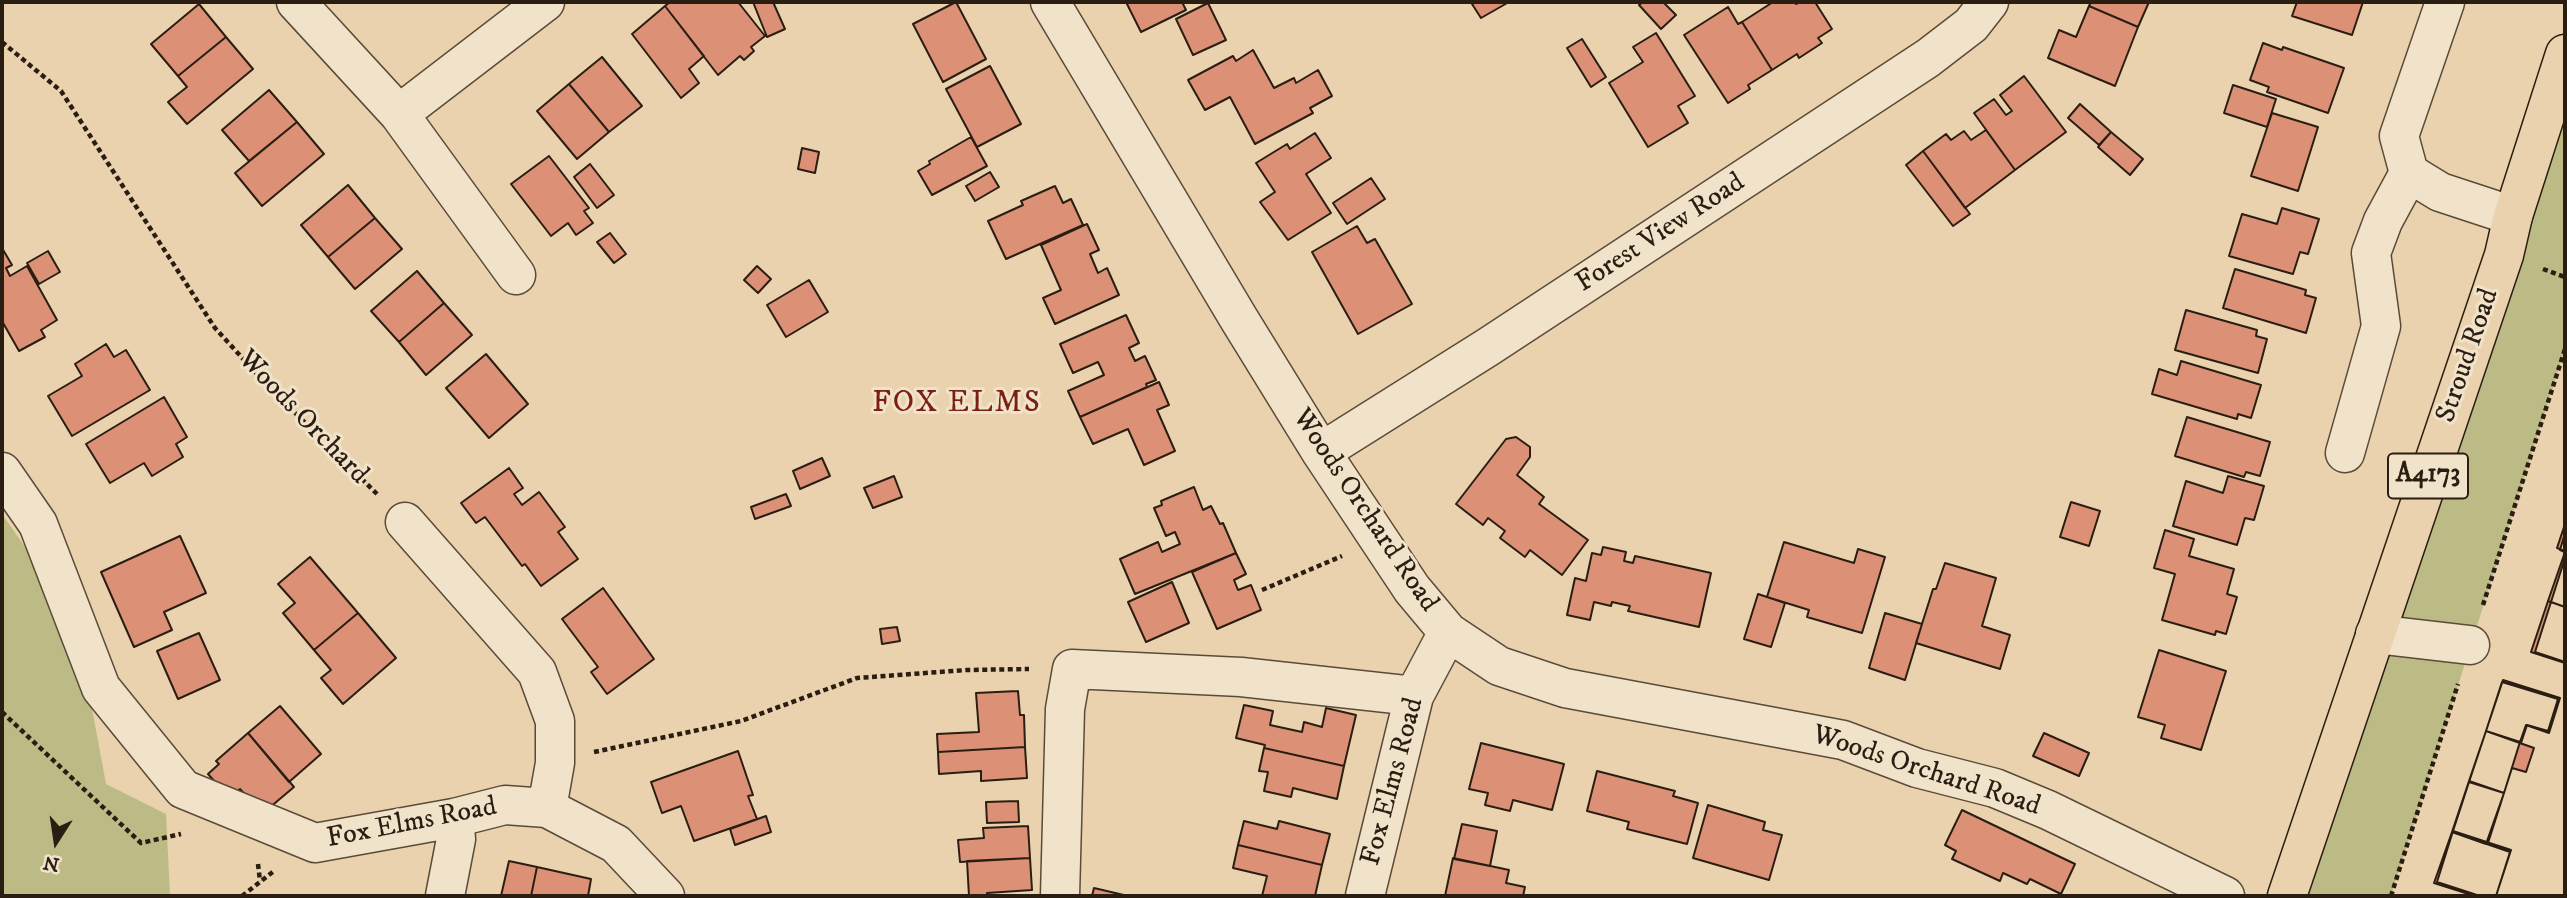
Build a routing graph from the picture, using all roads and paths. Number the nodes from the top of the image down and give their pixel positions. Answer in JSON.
{"nodes":[{"id":1,"x":296,"y":2,"type":"edge"},
{"id":2,"x":545,"y":2,"type":"edge"},
{"id":3,"x":1050,"y":2,"type":"edge"},
{"id":4,"x":1989,"y":2,"type":"edge"},
{"id":5,"x":2445,"y":2,"type":"edge"},
{"id":6,"x":2,"y":42,"type":"edge"},
{"id":7,"x":2565,"y":54,"type":"edge"},
{"id":8,"x":399,"y":114,"type":"junction"},
{"id":9,"x":2409,"y":173,"type":"junction"},
{"id":10,"x":2513,"y":216,"type":"junction"},
{"id":11,"x":516,"y":275,"type":"dead end"},
{"id":12,"x":1321,"y":452,"type":"junction"},
{"id":13,"x":2345,"y":453,"type":"dead end"},
{"id":14,"x":2,"y":472,"type":"edge"},
{"id":15,"x":405,"y":522,"type":"joint"},
{"id":16,"x":1376,"y":534,"type":"junction"},
{"id":17,"x":1262,"y":590,"type":"dead end"},
{"id":18,"x":1448,"y":632,"type":"junction"},
{"id":19,"x":2375,"y":634,"type":"junction"},
{"id":20,"x":2470,"y":645,"type":"dead end"},
{"id":21,"x":1072,"y":669,"type":"junction"},
{"id":22,"x":1414,"y":695,"type":"junction"},
{"id":23,"x":555,"y":763,"type":"junction"},
{"id":24,"x":547,"y":808,"type":"junction"},
{"id":25,"x":454,"y":818,"type":"junction"},
{"id":26,"x":260,"y":881,"type":"dead end"},
{"id":27,"x":242,"y":896,"type":"edge"},
{"id":28,"x":445,"y":896,"type":"edge"},
{"id":29,"x":665,"y":896,"type":"edge"},
{"id":30,"x":1060,"y":896,"type":"edge"},
{"id":31,"x":1365,"y":896,"type":"edge"},
{"id":32,"x":2225,"y":896,"type":"edge"},
{"id":33,"x":2287,"y":896,"type":"edge"}],
"edges":[{"from":1,"to":8,"type":"street"},
{"from":2,"to":8,"type":"street"},
{"from":3,"to":12,"type":"street","name":"Woods Orchard Road"},
{"from":4,"to":12,"type":"street","name":"Forest View Road"},
{"from":5,"to":9,"type":"street"},
{"from":6,"to":15,"type":"path","name":"Woods Orchard"},
{"from":7,"to":10,"type":"main road","name":"Stroud Road","number":"A4173"},
{"from":8,"to":11,"type":"street"},
{"from":9,"to":10,"type":"street"},
{"from":9,"to":13,"type":"street"},
{"from":10,"to":19,"type":"main road","name":"Stroud Road","number":"A4173"},
{"from":12,"to":16,"type":"street","name":"Woods Orchard Road"},
{"from":14,"to":25,"type":"street","name":"Fox Elms Road"},
{"from":15,"to":23,"type":"street"},
{"from":16,"to":17,"type":"path"},
{"from":16,"to":18,"type":"street","name":"Woods Orchard Road"},
{"from":18,"to":22,"type":"street","name":"Fox Elms Road"},
{"from":18,"to":32,"type":"street","name":"Woods Orchard Road"},
{"from":19,"to":20,"type":"street"},
{"from":19,"to":33,"type":"main road","name":"Stroud Road","number":"A4173"},
{"from":21,"to":22,"type":"street"},
{"from":21,"to":23,"type":"path"},
{"from":21,"to":30,"type":"street"},
{"from":22,"to":31,"type":"street","name":"Fox Elms Road"},
{"from":23,"to":24,"type":"street"},
{"from":24,"to":25,"type":"street","name":"Fox Elms Road"},
{"from":24,"to":29,"type":"street","name":"Fox Elms Road"},
{"from":25,"to":28,"type":"street"},
{"from":26,"to":27,"type":"path"}]}
